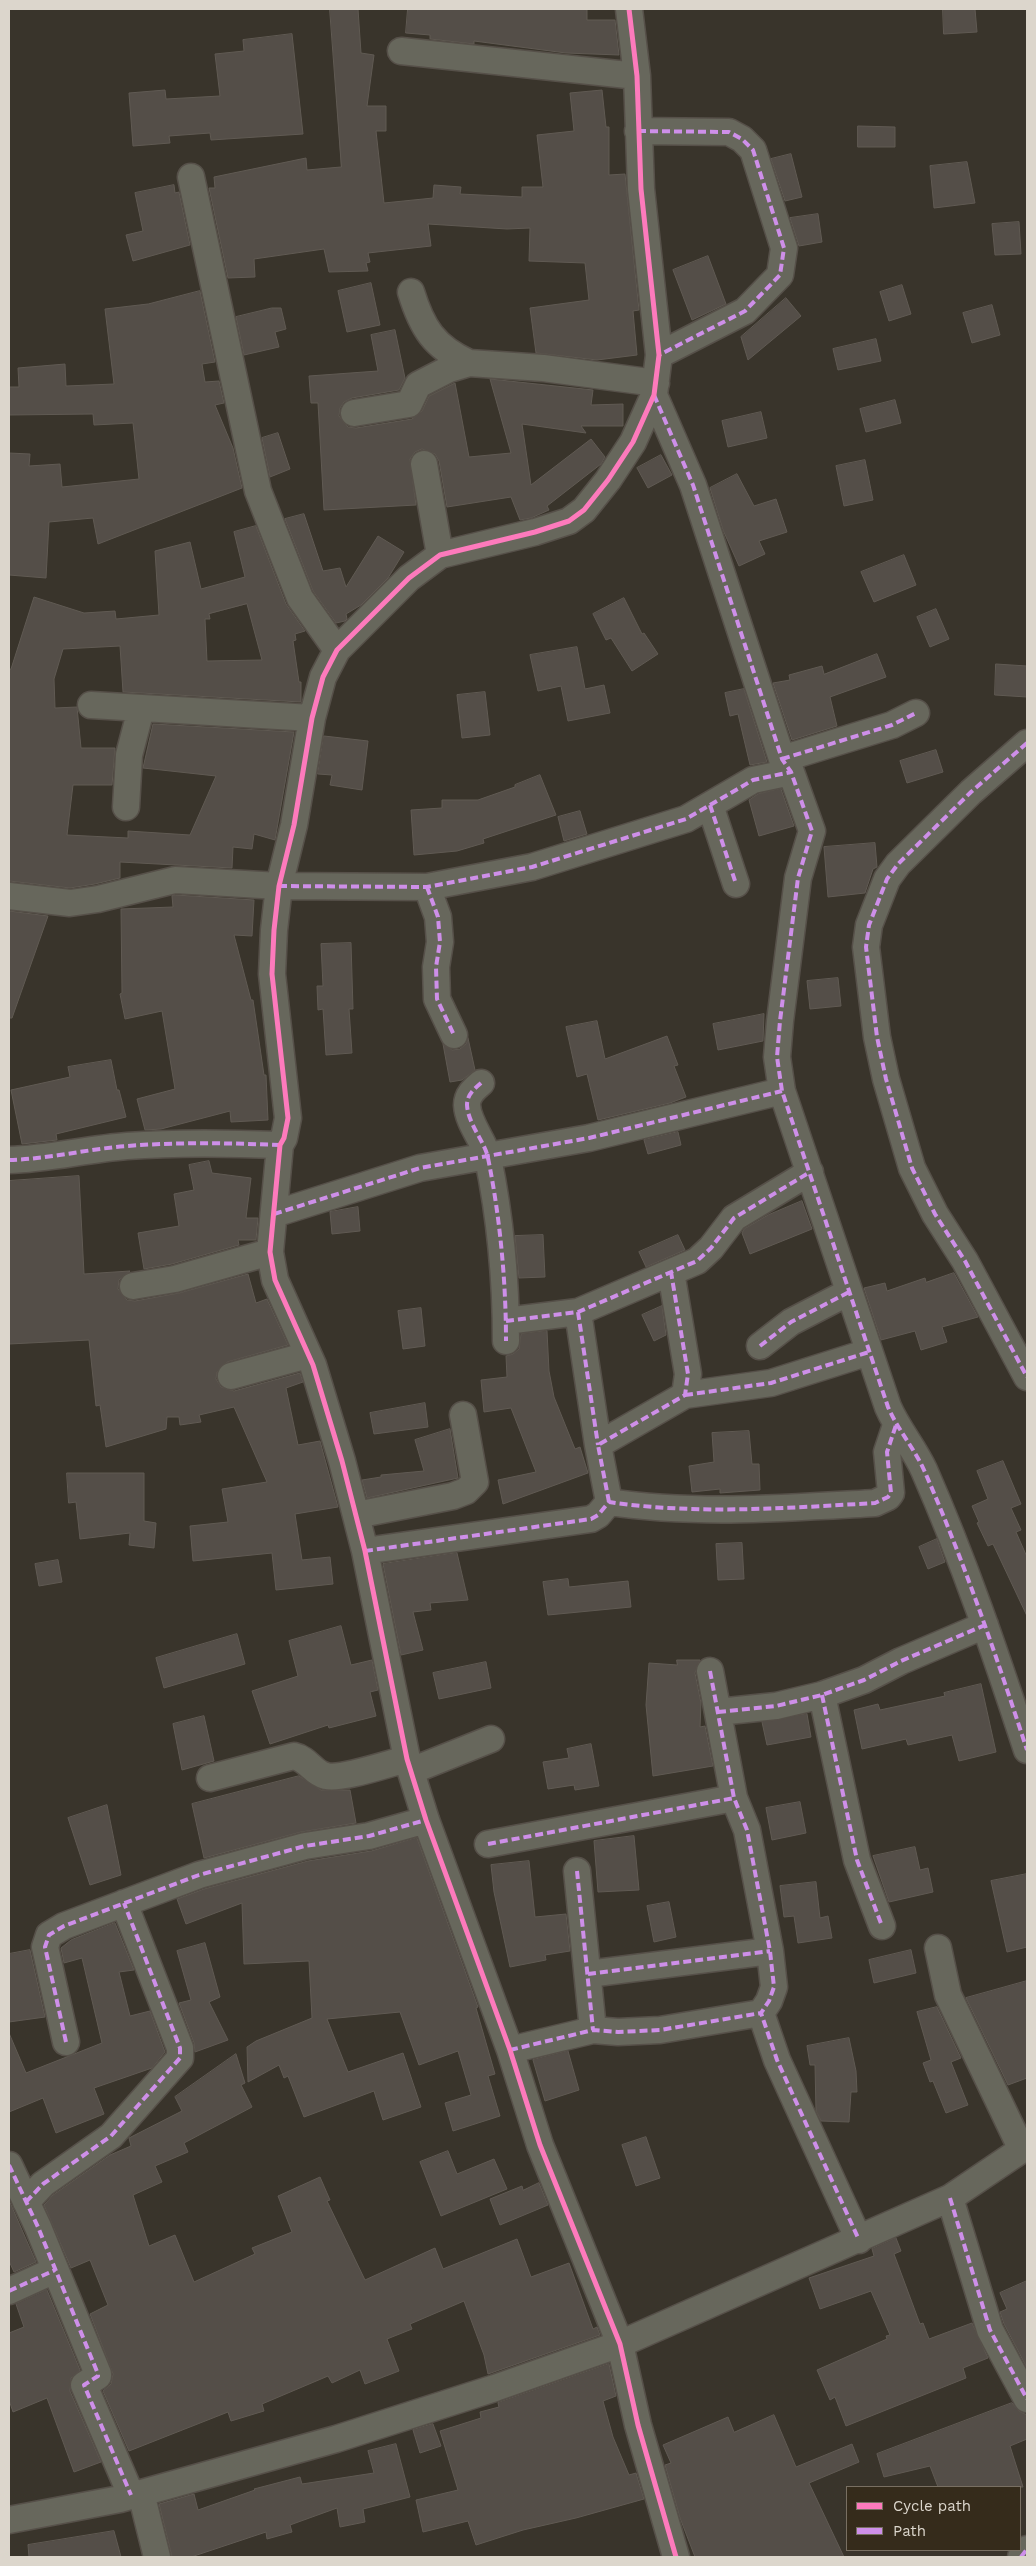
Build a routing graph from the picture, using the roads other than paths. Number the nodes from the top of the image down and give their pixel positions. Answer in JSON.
{"nodes":[{"id":1,"x":629,"y":9,"type":"edge"},
{"id":2,"x":401,"y":51,"type":"dead end"},
{"id":3,"x":637,"y":76,"type":"junction"},
{"id":4,"x":638,"y":131,"type":"junction"},
{"id":5,"x":191,"y":177,"type":"dead end"},
{"id":6,"x":411,"y":292,"type":"dead end"},
{"id":7,"x":659,"y":355,"type":"junction"},
{"id":8,"x":469,"y":363,"type":"junction"},
{"id":9,"x":655,"y":389,"type":"junction"},
{"id":10,"x":354,"y":413,"type":"dead end"},
{"id":11,"x":424,"y":464,"type":"dead end"},
{"id":12,"x":440,"y":555,"type":"junction"},
{"id":13,"x":337,"y":650,"type":"junction"},
{"id":14,"x":91,"y":705,"type":"dead end"},
{"id":15,"x":141,"y":709,"type":"junction"},
{"id":16,"x":916,"y":713,"type":"dead end"},
{"id":17,"x":312,"y":718,"type":"junction"},
{"id":18,"x":1027,"y":743,"type":"edge"},
{"id":19,"x":787,"y":765,"type":"junction"},
{"id":20,"x":710,"y":805,"type":"junction"},
{"id":21,"x":126,"y":807,"type":"dead end"},
{"id":22,"x":736,"y":884,"type":"dead end"},
{"id":23,"x":279,"y":886,"type":"junction"},
{"id":24,"x":427,"y":887,"type":"junction"},
{"id":25,"x":9,"y":896,"type":"edge"},
{"id":26,"x":454,"y":1036,"type":"dead end"},
{"id":27,"x":481,"y":1083,"type":"dead end"},
{"id":28,"x":782,"y":1091,"type":"junction"},
{"id":29,"x":280,"y":1145,"type":"junction"},
{"id":30,"x":488,"y":1155,"type":"junction"},
{"id":31,"x":9,"y":1160,"type":"edge"},
{"id":32,"x":810,"y":1172,"type":"junction"},
{"id":33,"x":274,"y":1214,"type":"junction"},
{"id":34,"x":270,"y":1252,"type":"junction"},
{"id":35,"x":671,"y":1272,"type":"junction"},
{"id":36,"x":133,"y":1286,"type":"dead end"},
{"id":37,"x":849,"y":1292,"type":"junction"},
{"id":38,"x":578,"y":1312,"type":"junction"},
{"id":39,"x":760,"y":1346,"type":"dead end"},
{"id":40,"x":869,"y":1352,"type":"junction"},
{"id":41,"x":308,"y":1354,"type":"junction"},
{"id":42,"x":232,"y":1376,"type":"dead end"},
{"id":43,"x":1027,"y":1377,"type":"edge"},
{"id":44,"x":685,"y":1395,"type":"junction"},
{"id":45,"x":463,"y":1416,"type":"dead end"},
{"id":46,"x":896,"y":1425,"type":"junction"},
{"id":47,"x":598,"y":1445,"type":"junction"},
{"id":48,"x":609,"y":1502,"type":"junction"},
{"id":49,"x":356,"y":1515,"type":"junction"},
{"id":50,"x":365,"y":1551,"type":"junction"},
{"id":51,"x":985,"y":1625,"type":"junction"},
{"id":52,"x":710,"y":1671,"type":"dead end"},
{"id":53,"x":822,"y":1695,"type":"junction"},
{"id":54,"x":718,"y":1712,"type":"junction"},
{"id":55,"x":491,"y":1739,"type":"dead end"},
{"id":56,"x":1027,"y":1750,"type":"edge"},
{"id":57,"x":409,"y":1765,"type":"junction"},
{"id":58,"x":210,"y":1778,"type":"dead end"},
{"id":59,"x":734,"y":1798,"type":"junction"},
{"id":60,"x":426,"y":1820,"type":"junction"},
{"id":61,"x":488,"y":1844,"type":"dead end"},
{"id":62,"x":577,"y":1872,"type":"dead end"},
{"id":63,"x":124,"y":1903,"type":"junction"},
{"id":64,"x":882,"y":1926,"type":"dead end"},
{"id":65,"x":938,"y":1948,"type":"dead end"},
{"id":66,"x":770,"y":1951,"type":"junction"},
{"id":67,"x":588,"y":1974,"type":"junction"},
{"id":68,"x":762,"y":2013,"type":"junction"},
{"id":69,"x":593,"y":2030,"type":"junction"},
{"id":70,"x":66,"y":2042,"type":"dead end"},
{"id":71,"x":510,"y":2050,"type":"junction"},
{"id":72,"x":1024,"y":2148,"type":"edge"},
{"id":73,"x":9,"y":2165,"type":"edge"},
{"id":74,"x":950,"y":2198,"type":"junction"},
{"id":75,"x":26,"y":2202,"type":"junction"},
{"id":76,"x":859,"y":2240,"type":"junction"},
{"id":77,"x":55,"y":2270,"type":"junction"},
{"id":78,"x":9,"y":2292,"type":"edge"},
{"id":79,"x":620,"y":2344,"type":"junction"},
{"id":80,"x":1027,"y":2398,"type":"edge"},
{"id":81,"x":136,"y":2494,"type":"junction"},
{"id":82,"x":9,"y":2520,"type":"edge"},
{"id":83,"x":1027,"y":2549,"type":"edge"},
{"id":84,"x":157,"y":2557,"type":"edge"},
{"id":85,"x":676,"y":2557,"type":"edge"},
{"id":86,"x":1021,"y":2557,"type":"edge"}],
"edges":[{"from":1,"to":3,"type":"street"},
{"from":2,"to":3,"type":"street"},
{"from":3,"to":4,"type":"street"},
{"from":4,"to":7,"type":"street"},
{"from":4,"to":7,"type":"street"},
{"from":5,"to":13,"type":"street"},
{"from":6,"to":8,"type":"street"},
{"from":7,"to":9,"type":"street"},
{"from":8,"to":9,"type":"street"},
{"from":8,"to":10,"type":"street"},
{"from":9,"to":12,"type":"street"},
{"from":9,"to":19,"type":"street"},
{"from":11,"to":12,"type":"street"},
{"from":12,"to":13,"type":"street"},
{"from":13,"to":17,"type":"street"},
{"from":14,"to":15,"type":"street"},
{"from":15,"to":17,"type":"street"},
{"from":15,"to":21,"type":"street"},
{"from":16,"to":19,"type":"street"},
{"from":17,"to":23,"type":"street"},
{"from":18,"to":43,"type":"street"},
{"from":19,"to":20,"type":"street"},
{"from":19,"to":28,"type":"street"},
{"from":20,"to":22,"type":"street"},
{"from":20,"to":24,"type":"street"},
{"from":23,"to":24,"type":"street"},
{"from":23,"to":25,"type":"street"},
{"from":23,"to":29,"type":"street"},
{"from":24,"to":26,"type":"street"},
{"from":27,"to":30,"type":"street"},
{"from":28,"to":30,"type":"street"},
{"from":28,"to":32,"type":"street"},
{"from":29,"to":31,"type":"street"},
{"from":29,"to":33,"type":"street"},
{"from":30,"to":33,"type":"street"},
{"from":30,"to":38,"type":"street"},
{"from":32,"to":35,"type":"street"},
{"from":32,"to":37,"type":"street"},
{"from":33,"to":34,"type":"street"},
{"from":34,"to":36,"type":"street"},
{"from":34,"to":41,"type":"street"},
{"from":35,"to":38,"type":"street"},
{"from":35,"to":44,"type":"street"},
{"from":37,"to":39,"type":"street"},
{"from":37,"to":40,"type":"street"},
{"from":38,"to":47,"type":"street"},
{"from":40,"to":44,"type":"street"},
{"from":40,"to":46,"type":"street"},
{"from":41,"to":42,"type":"street"},
{"from":41,"to":49,"type":"street"},
{"from":44,"to":47,"type":"street"},
{"from":45,"to":49,"type":"street"},
{"from":46,"to":48,"type":"street"},
{"from":46,"to":51,"type":"street"},
{"from":47,"to":48,"type":"street"},
{"from":48,"to":50,"type":"street"},
{"from":49,"to":50,"type":"street"},
{"from":50,"to":57,"type":"street"},
{"from":51,"to":53,"type":"street"},
{"from":51,"to":56,"type":"street"},
{"from":52,"to":54,"type":"street"},
{"from":53,"to":54,"type":"street"},
{"from":53,"to":64,"type":"street"},
{"from":54,"to":59,"type":"street"},
{"from":55,"to":57,"type":"street"},
{"from":57,"to":58,"type":"street"},
{"from":57,"to":60,"type":"street"},
{"from":59,"to":61,"type":"street"},
{"from":59,"to":66,"type":"street"},
{"from":60,"to":63,"type":"street"},
{"from":60,"to":71,"type":"street"},
{"from":62,"to":67,"type":"street"},
{"from":63,"to":70,"type":"street"},
{"from":63,"to":75,"type":"street"},
{"from":65,"to":72,"type":"street"},
{"from":66,"to":67,"type":"street"},
{"from":66,"to":68,"type":"street"},
{"from":67,"to":69,"type":"street"},
{"from":68,"to":69,"type":"street"},
{"from":68,"to":76,"type":"street"},
{"from":69,"to":71,"type":"street"},
{"from":71,"to":79,"type":"street"},
{"from":72,"to":74,"type":"street"},
{"from":73,"to":75,"type":"street"},
{"from":74,"to":76,"type":"street"},
{"from":74,"to":80,"type":"street"},
{"from":75,"to":77,"type":"street"},
{"from":76,"to":79,"type":"street"},
{"from":77,"to":78,"type":"street"},
{"from":77,"to":81,"type":"street"},
{"from":79,"to":81,"type":"street"},
{"from":79,"to":85,"type":"street"},
{"from":81,"to":82,"type":"street"},
{"from":81,"to":84,"type":"street"},
{"from":83,"to":86,"type":"street"}]}
